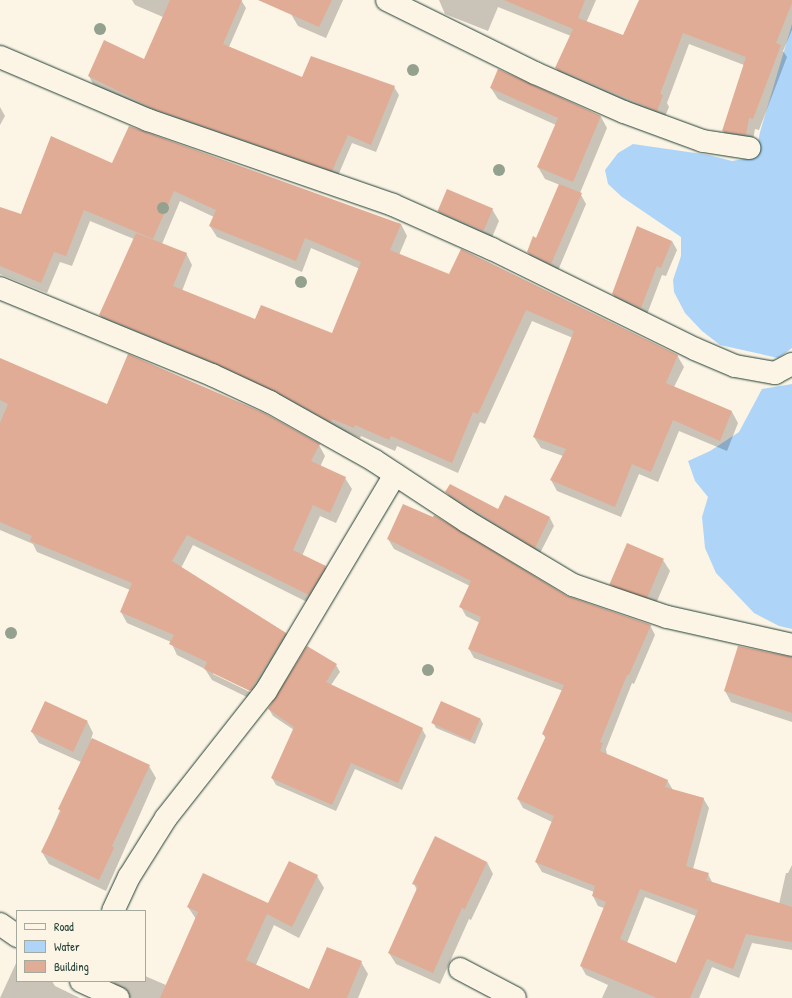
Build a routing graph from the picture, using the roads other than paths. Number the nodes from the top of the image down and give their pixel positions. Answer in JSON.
{"nodes":[{"id":1,"x":387,"y":0,"type":"edge"},
{"id":2,"x":0,"y":57,"type":"edge"},
{"id":3,"x":749,"y":148,"type":"dead end"},
{"id":4,"x":0,"y":288,"type":"edge"},
{"id":5,"x":792,"y":364,"type":"edge"},
{"id":6,"x":395,"y":475,"type":"junction"},
{"id":7,"x":792,"y":645,"type":"edge"},
{"id":8,"x":113,"y":910,"type":"edge"},
{"id":9,"x":0,"y":924,"type":"edge"},
{"id":10,"x":16,"y":935,"type":"edge"},
{"id":11,"x":460,"y":969,"type":"dead end"},
{"id":12,"x":83,"y":982,"type":"edge"},
{"id":13,"x":118,"y":998,"type":"edge"},
{"id":14,"x":515,"y":998,"type":"edge"}],
"edges":[{"from":1,"to":3,"type":"street"},
{"from":2,"to":5,"type":"street"},
{"from":4,"to":6,"type":"street"},
{"from":6,"to":7,"type":"street"},
{"from":6,"to":8,"type":"street"},
{"from":9,"to":10,"type":"street"},
{"from":11,"to":14,"type":"street"},
{"from":12,"to":13,"type":"street"}]}
